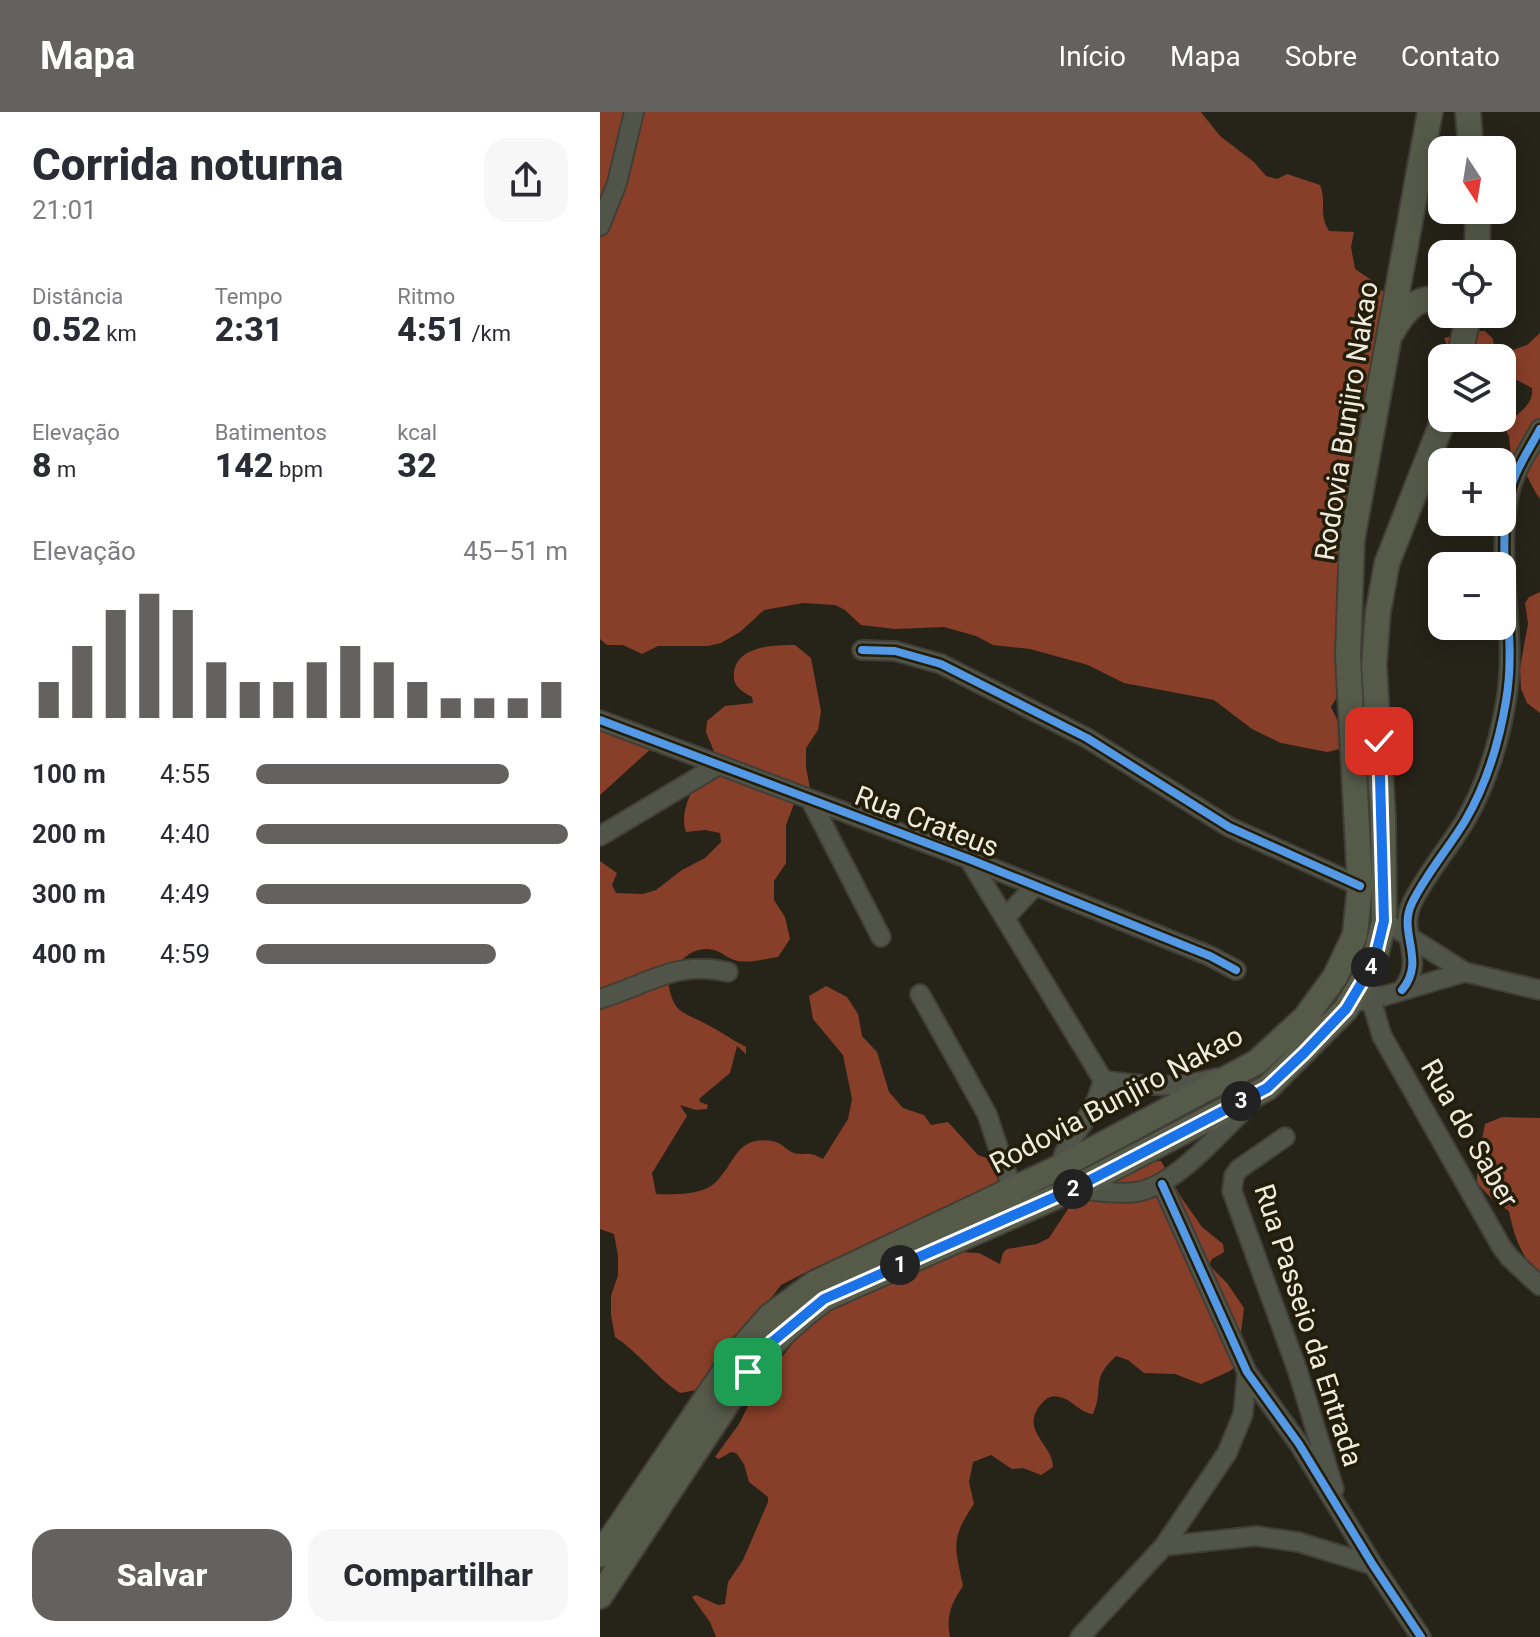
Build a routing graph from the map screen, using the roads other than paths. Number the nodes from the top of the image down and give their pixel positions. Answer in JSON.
{"nodes":[{"id":1,"x":634,"y":112,"type":"edge"},
{"id":2,"x":1430,"y":112,"type":"edge"},
{"id":3,"x":1468,"y":112,"type":"edge"},
{"id":4,"x":1470,"y":136,"type":"edge"},
{"id":5,"x":600,"y":226,"type":"edge"},
{"id":6,"x":1428,"y":299,"type":"edge"},
{"id":7,"x":1389,"y":337,"type":"junction"},
{"id":8,"x":1540,"y":429,"type":"edge"},
{"id":9,"x":1438,"y":432,"type":"edge"},
{"id":10,"x":862,"y":650,"type":"dead end"},
{"id":11,"x":600,"y":720,"type":"edge"},
{"id":12,"x":717,"y":766,"type":"junction"},
{"id":13,"x":811,"y":801,"type":"junction"},
{"id":14,"x":600,"y":836,"type":"edge"},
{"id":15,"x":969,"y":859,"type":"junction"},
{"id":16,"x":1360,"y":886,"type":"junction"},
{"id":17,"x":1034,"y":887,"type":"junction"},
{"id":18,"x":1005,"y":918,"type":"junction"},
{"id":19,"x":1384,"y":921,"type":"junction"},
{"id":20,"x":1408,"y":935,"type":"junction"},
{"id":21,"x":881,"y":937,"type":"dead end"},
{"id":22,"x":1236,"y":970,"type":"dead end"},
{"id":23,"x":728,"y":972,"type":"dead end"},
{"id":24,"x":1465,"y":972,"type":"junction"},
{"id":25,"x":1402,"y":990,"type":"junction"},
{"id":26,"x":1540,"y":990,"type":"edge"},
{"id":27,"x":920,"y":994,"type":"dead end"},
{"id":28,"x":1370,"y":996,"type":"junction"},
{"id":29,"x":600,"y":999,"type":"edge"},
{"id":30,"x":1346,"y":1009,"type":"junction"},
{"id":31,"x":1257,"y":1062,"type":"junction"},
{"id":32,"x":1103,"y":1080,"type":"junction"},
{"id":33,"x":1267,"y":1088,"type":"junction"},
{"id":34,"x":1285,"y":1137,"type":"dead end"},
{"id":35,"x":1060,"y":1167,"type":"junction"},
{"id":36,"x":1162,"y":1184,"type":"junction"},
{"id":37,"x":1012,"y":1189,"type":"junction"},
{"id":38,"x":1073,"y":1189,"type":"junction"},
{"id":39,"x":1540,"y":1286,"type":"edge"},
{"id":40,"x":1247,"y":1372,"type":"junction"},
{"id":41,"x":1339,"y":1507,"type":"junction"},
{"id":42,"x":1164,"y":1546,"type":"junction"},
{"id":43,"x":600,"y":1555,"type":"edge"},
{"id":44,"x":1373,"y":1565,"type":"junction"},
{"id":45,"x":600,"y":1596,"type":"edge"},
{"id":46,"x":1080,"y":1637,"type":"edge"},
{"id":47,"x":1421,"y":1637,"type":"edge"}],
"edges":[{"from":1,"to":5,"type":"street"},
{"from":2,"to":7,"type":"main road","name":"Rodovia Bunjiro Nakao"},
{"from":3,"to":4,"type":"main road"},
{"from":6,"to":7,"type":"main road"},
{"from":7,"to":16,"type":"main road","name":"Rodovia Bunjiro Nakao"},
{"from":8,"to":20,"type":"street"},
{"from":9,"to":19,"type":"main road","name":"Rodovia Bunjiro Nakao"},
{"from":10,"to":16,"type":"street"},
{"from":11,"to":12,"type":"street","name":"Rua Crateus"},
{"from":12,"to":13,"type":"street","name":"Rua Crateus"},
{"from":12,"to":14,"type":"street"},
{"from":13,"to":15,"type":"street","name":"Rua Crateus"},
{"from":13,"to":21,"type":"street"},
{"from":15,"to":17,"type":"street","name":"Rua Crateus"},
{"from":15,"to":18,"type":"street"},
{"from":16,"to":31,"type":"main road","name":"Rodovia Bunjiro Nakao"},
{"from":17,"to":18,"type":"street"},
{"from":17,"to":22,"type":"street","name":"Rua Crateus"},
{"from":18,"to":32,"type":"street"},
{"from":19,"to":20,"type":"street"},
{"from":19,"to":30,"type":"main road","name":"Rodovia Bunjiro Nakao"},
{"from":20,"to":24,"type":"street"},
{"from":20,"to":25,"type":"street"},
{"from":23,"to":29,"type":"street"},
{"from":24,"to":25,"type":"street"},
{"from":24,"to":26,"type":"street"},
{"from":25,"to":28,"type":"street"},
{"from":27,"to":37,"type":"street"},
{"from":28,"to":30,"type":"street"},
{"from":28,"to":39,"type":"street","name":"Rua do Saber"},
{"from":30,"to":33,"type":"main road","name":"Rodovia Bunjiro Nakao"},
{"from":31,"to":32,"type":"street"},
{"from":31,"to":35,"type":"main road","name":"Rodovia Bunjiro Nakao"},
{"from":32,"to":35,"type":"street"},
{"from":33,"to":36,"type":"street"},
{"from":33,"to":38,"type":"main road","name":"Rodovia Bunjiro Nakao"},
{"from":34,"to":41,"type":"street","name":"Rua Passeio da Entrada"},
{"from":35,"to":37,"type":"main road","name":"Rodovia Bunjiro Nakao"},
{"from":36,"to":38,"type":"street"},
{"from":36,"to":40,"type":"street"},
{"from":37,"to":43,"type":"main road","name":"Rodovia Bunjiro Nakao"},
{"from":38,"to":45,"type":"main road","name":"Rodovia Bunjiro Nakao"},
{"from":40,"to":41,"type":"street"},
{"from":40,"to":42,"type":"street"},
{"from":41,"to":44,"type":"street"},
{"from":42,"to":44,"type":"street"},
{"from":42,"to":46,"type":"street"},
{"from":44,"to":47,"type":"street"}]}
